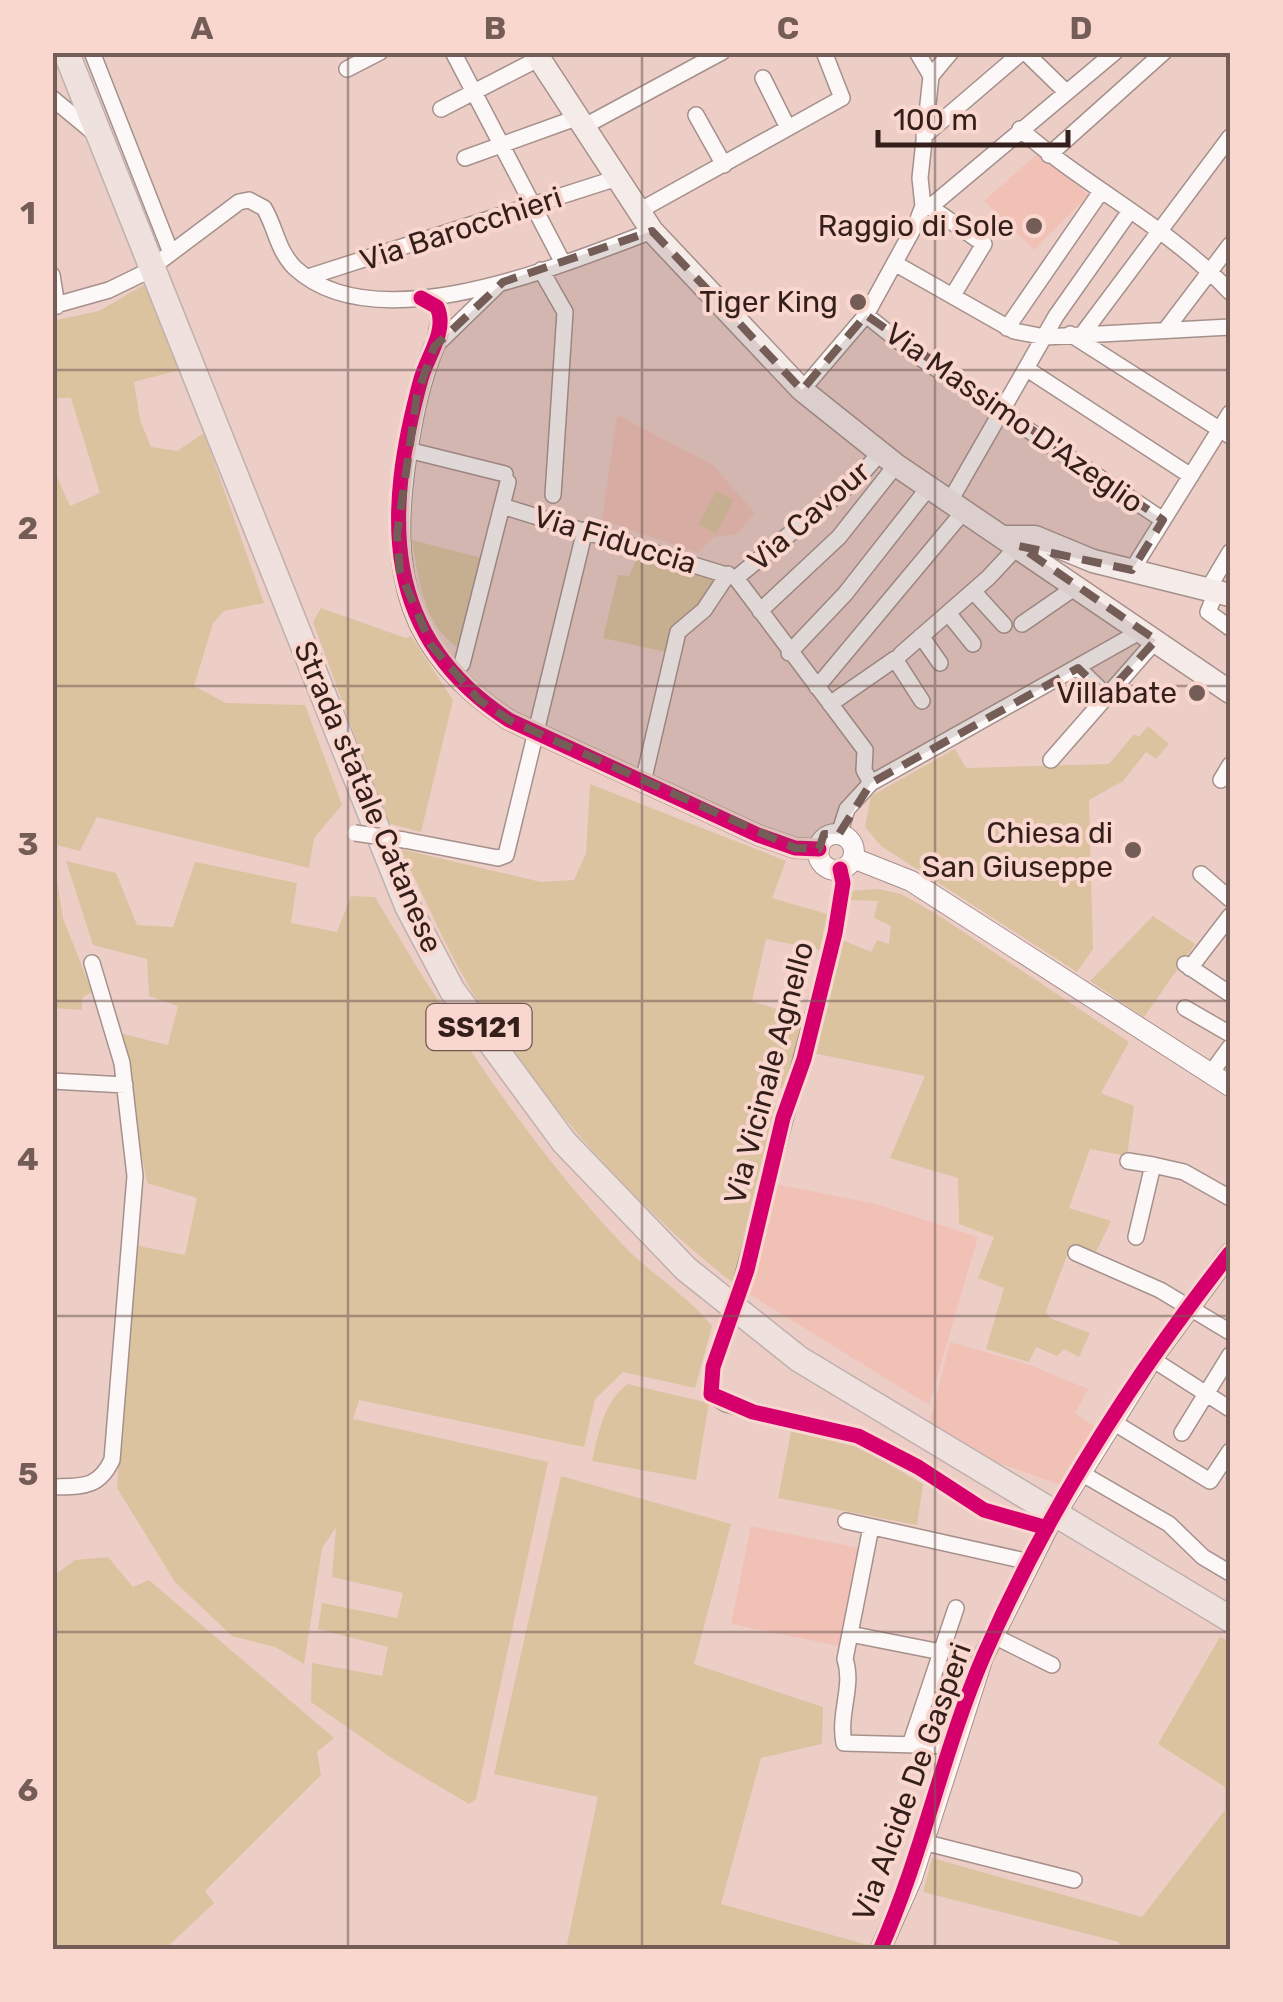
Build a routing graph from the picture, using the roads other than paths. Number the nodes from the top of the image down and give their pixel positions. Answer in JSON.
{"nodes":[{"id":1,"x":66,"y":52,"type":"edge"},
{"id":2,"x":92,"y":52,"type":"edge"},
{"id":3,"x":380,"y":52,"type":"edge"},
{"id":4,"x":453,"y":52,"type":"edge"},
{"id":5,"x":722,"y":52,"type":"edge"},
{"id":6,"x":824,"y":52,"type":"edge"},
{"id":7,"x":917,"y":52,"type":"edge"},
{"id":8,"x":951,"y":52,"type":"edge"},
{"id":9,"x":1023,"y":52,"type":"edge"},
{"id":10,"x":1164,"y":52,"type":"edge"},
{"id":11,"x":1106,"y":55,"type":"edge"},
{"id":12,"x":536,"y":56,"type":"edge"},
{"id":13,"x":348,"y":70,"type":"dead end"},
{"id":14,"x":931,"y":76,"type":"junction"},
{"id":15,"x":763,"y":78,"type":"dead end"},
{"id":16,"x":474,"y":92,"type":"junction"},
{"id":17,"x":1066,"y":92,"type":"junction"},
{"id":18,"x":52,"y":98,"type":"edge"},
{"id":19,"x":441,"y":109,"type":"dead end"},
{"id":20,"x":696,"y":115,"type":"dead end"},
{"id":21,"x":578,"y":123,"type":"junction"},
{"id":22,"x":788,"y":128,"type":"junction"},
{"id":23,"x":1020,"y":129,"type":"junction"},
{"id":24,"x":924,"y":136,"type":"junction"},
{"id":25,"x":1230,"y":137,"type":"edge"},
{"id":26,"x":100,"y":138,"type":"junction"},
{"id":27,"x":504,"y":146,"type":"junction"},
{"id":28,"x":1049,"y":155,"type":"junction"},
{"id":29,"x":466,"y":158,"type":"dead end"},
{"id":30,"x":724,"y":165,"type":"junction"},
{"id":31,"x":614,"y":179,"type":"junction"},
{"id":32,"x":1100,"y":193,"type":"junction"},
{"id":33,"x":536,"y":206,"type":"junction"},
{"id":34,"x":926,"y":207,"type":"junction"},
{"id":35,"x":1130,"y":212,"type":"junction"},
{"id":36,"x":645,"y":221,"type":"junction"},
{"id":37,"x":1158,"y":229,"type":"junction"},
{"id":38,"x":1230,"y":246,"type":"edge"},
{"id":39,"x":562,"y":262,"type":"junction"},
{"id":40,"x":896,"y":264,"type":"junction"},
{"id":41,"x":541,"y":270,"type":"junction"},
{"id":42,"x":1210,"y":271,"type":"junction"},
{"id":43,"x":144,"y":273,"type":"dead end"},
{"id":44,"x":52,"y":275,"type":"edge"},
{"id":45,"x":308,"y":277,"type":"junction"},
{"id":46,"x":502,"y":282,"type":"junction"},
{"id":47,"x":450,"y":292,"type":"junction"},
{"id":48,"x":1230,"y":292,"type":"edge"},
{"id":49,"x":952,"y":295,"type":"junction"},
{"id":50,"x":421,"y":298,"type":"junction"},
{"id":51,"x":55,"y":306,"type":"edge"},
{"id":52,"x":866,"y":314,"type":"junction"},
{"id":53,"x":447,"y":318,"type":"junction"},
{"id":54,"x":1007,"y":328,"type":"junction"},
{"id":55,"x":1167,"y":328,"type":"junction"},
{"id":56,"x":1230,"y":328,"type":"edge"},
{"id":57,"x":1077,"y":333,"type":"junction"},
{"id":58,"x":1046,"y":336,"type":"junction"},
{"id":59,"x":434,"y":346,"type":"joint"},
{"id":60,"x":1027,"y":369,"type":"junction"},
{"id":61,"x":802,"y":390,"type":"junction"},
{"id":62,"x":1004,"y":410,"type":"junction"},
{"id":63,"x":1230,"y":413,"type":"edge"},
{"id":64,"x":1225,"y":432,"type":"edge"},
{"id":65,"x":408,"y":450,"type":"junction"},
{"id":66,"x":888,"y":459,"type":"junction"},
{"id":67,"x":1191,"y":476,"type":"junction"},
{"id":68,"x":928,"y":487,"type":"junction"},
{"id":69,"x":552,"y":496,"type":"dead end"},
{"id":70,"x":502,"y":506,"type":"junction"},
{"id":71,"x":957,"y":506,"type":"junction"},
{"id":72,"x":1163,"y":520,"type":"junction"},
{"id":73,"x":585,"y":530,"type":"junction"},
{"id":74,"x":1012,"y":541,"type":"junction"},
{"id":75,"x":1230,"y":552,"type":"edge"},
{"id":76,"x":1094,"y":560,"type":"junction"},
{"id":77,"x":1132,"y":570,"type":"junction"},
{"id":78,"x":732,"y":576,"type":"junction"},
{"id":79,"x":1077,"y":586,"type":"junction"},
{"id":80,"x":973,"y":591,"type":"junction"},
{"id":81,"x":1218,"y":592,"type":"edge"},
{"id":82,"x":760,"y":611,"type":"junction"},
{"id":83,"x":948,"y":613,"type":"junction"},
{"id":84,"x":1022,"y":624,"type":"dead end"},
{"id":85,"x":1004,"y":625,"type":"dead end"},
{"id":86,"x":1230,"y":628,"type":"edge"},
{"id":87,"x":921,"y":636,"type":"junction"},
{"id":88,"x":1148,"y":636,"type":"junction"},
{"id":89,"x":974,"y":644,"type":"dead end"},
{"id":90,"x":790,"y":653,"type":"junction"},
{"id":91,"x":900,"y":654,"type":"dead end"},
{"id":92,"x":940,"y":664,"type":"dead end"},
{"id":93,"x":1078,"y":668,"type":"junction"},
{"id":94,"x":451,"y":673,"type":"junction"},
{"id":95,"x":816,"y":687,"type":"junction"},
{"id":96,"x":1230,"y":692,"type":"edge"},
{"id":97,"x":1106,"y":695,"type":"junction"},
{"id":98,"x":922,"y":702,"type":"dead end"},
{"id":99,"x":830,"y":704,"type":"junction"},
{"id":100,"x":538,"y":733,"type":"junction"},
{"id":101,"x":1051,"y":760,"type":"dead end"},
{"id":102,"x":1230,"y":764,"type":"edge"},
{"id":103,"x":1222,"y":780,"type":"dead end"},
{"id":104,"x":643,"y":782,"type":"junction"},
{"id":105,"x":871,"y":784,"type":"junction"},
{"id":106,"x":355,"y":834,"type":"dead end"},
{"id":107,"x":838,"y":834,"type":"junction"},
{"id":108,"x":819,"y":849,"type":"junction"},
{"id":109,"x":846,"y":864,"type":"junction"},
{"id":110,"x":1201,"y":874,"type":"dead end"},
{"id":111,"x":1230,"y":899,"type":"edge"},
{"id":112,"x":1230,"y":916,"type":"edge"},
{"id":113,"x":92,"y":963,"type":"dead end"},
{"id":114,"x":1230,"y":994,"type":"edge"},
{"id":115,"x":1186,"y":1008,"type":"dead end"},
{"id":116,"x":1230,"y":1034,"type":"edge"},
{"id":117,"x":1230,"y":1046,"type":"edge"},
{"id":118,"x":1211,"y":1073,"type":"junction"},
{"id":119,"x":52,"y":1081,"type":"edge"},
{"id":120,"x":125,"y":1085,"type":"junction"},
{"id":121,"x":1230,"y":1086,"type":"edge"},
{"id":122,"x":1128,"y":1161,"type":"dead end"},
{"id":123,"x":1153,"y":1165,"type":"junction"},
{"id":124,"x":1230,"y":1198,"type":"edge"},
{"id":125,"x":1136,"y":1237,"type":"dead end"},
{"id":126,"x":1076,"y":1252,"type":"dead end"},
{"id":127,"x":1230,"y":1254,"type":"edge"},
{"id":128,"x":740,"y":1290,"type":"dead end"},
{"id":129,"x":1190,"y":1306,"type":"junction"},
{"id":130,"x":726,"y":1327,"type":"dead end"},
{"id":131,"x":1230,"y":1332,"type":"edge"},
{"id":132,"x":1230,"y":1355,"type":"edge"},
{"id":133,"x":1152,"y":1359,"type":"junction"},
{"id":134,"x":1207,"y":1394,"type":"junction"},
{"id":135,"x":1230,"y":1409,"type":"edge"},
{"id":136,"x":1113,"y":1422,"type":"junction"},
{"id":137,"x":1182,"y":1433,"type":"dead end"},
{"id":138,"x":1230,"y":1451,"type":"edge"},
{"id":139,"x":1081,"y":1473,"type":"junction"},
{"id":140,"x":52,"y":1486,"type":"edge"},
{"id":141,"x":1061,"y":1505,"type":"dead end"},
{"id":142,"x":846,"y":1522,"type":"dead end"},
{"id":143,"x":1048,"y":1526,"type":"joint"},
{"id":144,"x":871,"y":1527,"type":"junction"},
{"id":145,"x":1030,"y":1562,"type":"junction"},
{"id":146,"x":1230,"y":1574,"type":"edge"},
{"id":147,"x":956,"y":1608,"type":"dead end"},
{"id":148,"x":1230,"y":1620,"type":"edge"},
{"id":149,"x":850,"y":1634,"type":"junction"},
{"id":150,"x":994,"y":1636,"type":"junction"},
{"id":151,"x":941,"y":1652,"type":"junction"},
{"id":152,"x":1052,"y":1665,"type":"dead end"},
{"id":153,"x":910,"y":1745,"type":"junction"},
{"id":154,"x":953,"y":1746,"type":"junction"},
{"id":155,"x":923,"y":1842,"type":"junction"},
{"id":156,"x":1074,"y":1880,"type":"dead end"},
{"id":157,"x":880,"y":1950,"type":"edge"}],
"edges":[{"from":1,"to":26,"type":"main road","name":"Strada statale Catanese","number":"SS121"},
{"from":2,"to":45,"type":"street"},
{"from":3,"to":13,"type":"street"},
{"from":4,"to":16,"type":"street"},
{"from":5,"to":21,"type":"street"},
{"from":6,"to":22,"type":"street"},
{"from":7,"to":14,"type":"street"},
{"from":8,"to":14,"type":"street"},
{"from":9,"to":17,"type":"street"},
{"from":9,"to":24,"type":"street"},
{"from":10,"to":28,"type":"street"},
{"from":11,"to":17,"type":"street"},
{"from":12,"to":16,"type":"street"},
{"from":12,"to":21,"type":"main road"},
{"from":14,"to":24,"type":"street"},
{"from":15,"to":22,"type":"street"},
{"from":16,"to":19,"type":"street"},
{"from":16,"to":27,"type":"street"},
{"from":17,"to":23,"type":"street"},
{"from":18,"to":26,"type":"street"},
{"from":20,"to":30,"type":"street"},
{"from":21,"to":27,"type":"street"},
{"from":21,"to":31,"type":"main road"},
{"from":22,"to":30,"type":"street"},
{"from":23,"to":28,"type":"street"},
{"from":23,"to":34,"type":"street"},
{"from":24,"to":34,"type":"street"},
{"from":25,"to":37,"type":"street"},
{"from":26,"to":148,"type":"main road","name":"Strada statale Catanese","number":"SS121"},
{"from":27,"to":29,"type":"street"},
{"from":27,"to":33,"type":"street"},
{"from":28,"to":32,"type":"street"},
{"from":30,"to":36,"type":"street"},
{"from":31,"to":33,"type":"street","name":"Via Barocchieri"},
{"from":31,"to":36,"type":"main road"},
{"from":32,"to":35,"type":"street"},
{"from":32,"to":54,"type":"street"},
{"from":33,"to":39,"type":"street"},
{"from":33,"to":45,"type":"street","name":"Via Barocchieri"},
{"from":34,"to":40,"type":"street"},
{"from":34,"to":49,"type":"street"},
{"from":35,"to":37,"type":"street"},
{"from":35,"to":58,"type":"street"},
{"from":36,"to":39,"type":"street"},
{"from":36,"to":61,"type":"main road"},
{"from":37,"to":42,"type":"street"},
{"from":37,"to":57,"type":"street"},
{"from":38,"to":42,"type":"street"},
{"from":39,"to":41,"type":"street"},
{"from":40,"to":49,"type":"street"},
{"from":40,"to":52,"type":"street"},
{"from":41,"to":46,"type":"street"},
{"from":41,"to":69,"type":"street"},
{"from":42,"to":48,"type":"street"},
{"from":42,"to":55,"type":"street"},
{"from":43,"to":51,"type":"street"},
{"from":44,"to":51,"type":"street"},
{"from":45,"to":50,"type":"street"},
{"from":46,"to":47,"type":"street"},
{"from":46,"to":53,"type":"street"},
{"from":47,"to":50,"type":"street"},
{"from":47,"to":53,"type":"street"},
{"from":49,"to":54,"type":"street"},
{"from":50,"to":53,"type":"street"},
{"from":52,"to":61,"type":"street"},
{"from":52,"to":62,"type":"street","name":"Via Massimo D'Azeglio"},
{"from":53,"to":59,"type":"street"},
{"from":54,"to":58,"type":"street"},
{"from":55,"to":56,"type":"street"},
{"from":55,"to":57,"type":"street"},
{"from":57,"to":58,"type":"street"},
{"from":57,"to":64,"type":"street"},
{"from":58,"to":60,"type":"street"},
{"from":59,"to":65,"type":"street"},
{"from":60,"to":62,"type":"street"},
{"from":60,"to":67,"type":"street"},
{"from":61,"to":66,"type":"main road"},
{"from":62,"to":71,"type":"street"},
{"from":62,"to":72,"type":"street","name":"Via Massimo D'Azeglio"},
{"from":63,"to":64,"type":"street"},
{"from":64,"to":67,"type":"street"},
{"from":65,"to":70,"type":"street"},
{"from":65,"to":94,"type":"street"},
{"from":66,"to":68,"type":"main road"},
{"from":66,"to":78,"type":"street","name":"Via Cavour"},
{"from":66,"to":82,"type":"street"},
{"from":67,"to":72,"type":"street"},
{"from":68,"to":71,"type":"main road"},
{"from":68,"to":90,"type":"street"},
{"from":70,"to":73,"type":"street","name":"Via Fiduccia"},
{"from":70,"to":94,"type":"street"},
{"from":71,"to":74,"type":"main road"},
{"from":71,"to":95,"type":"street"},
{"from":72,"to":77,"type":"street"},
{"from":73,"to":78,"type":"street","name":"Via Fiduccia"},
{"from":73,"to":100,"type":"street"},
{"from":74,"to":76,"type":"main road"},
{"from":74,"to":79,"type":"main road"},
{"from":74,"to":80,"type":"street"},
{"from":75,"to":81,"type":"street"},
{"from":76,"to":77,"type":"main road"},
{"from":76,"to":79,"type":"main road"},
{"from":77,"to":81,"type":"main road"},
{"from":78,"to":82,"type":"street"},
{"from":78,"to":104,"type":"street","name":"Via Cavour"},
{"from":79,"to":84,"type":"street"},
{"from":79,"to":88,"type":"main road"},
{"from":80,"to":83,"type":"street"},
{"from":80,"to":85,"type":"street"},
{"from":81,"to":86,"type":"street"},
{"from":82,"to":90,"type":"street"},
{"from":83,"to":87,"type":"street"},
{"from":83,"to":89,"type":"street"},
{"from":87,"to":91,"type":"street"},
{"from":87,"to":92,"type":"street"},
{"from":88,"to":93,"type":"street"},
{"from":88,"to":96,"type":"main road"},
{"from":88,"to":97,"type":"street"},
{"from":90,"to":95,"type":"street"},
{"from":93,"to":97,"type":"street"},
{"from":93,"to":105,"type":"street"},
{"from":94,"to":100,"type":"street"},
{"from":95,"to":99,"type":"street"},
{"from":97,"to":101,"type":"street"},
{"from":98,"to":99,"type":"street"},
{"from":99,"to":105,"type":"street"},
{"from":100,"to":104,"type":"street"},
{"from":100,"to":106,"type":"street","bridge":true},
{"from":102,"to":103,"type":"street"},
{"from":104,"to":108,"type":"street"},
{"from":105,"to":107,"type":"street"},
{"from":107,"to":108,"type":"street"},
{"from":107,"to":109,"type":"street"},
{"from":108,"to":109,"type":"street"},
{"from":109,"to":118,"type":"street"},
{"from":109,"to":128,"type":"street","name":"Via Vicinale Agnello"},
{"from":110,"to":111,"type":"street"},
{"from":112,"to":114,"type":"street"},
{"from":113,"to":120,"type":"street"},
{"from":115,"to":116,"type":"street"},
{"from":117,"to":118,"type":"street"},
{"from":118,"to":121,"type":"street"},
{"from":119,"to":120,"type":"street"},
{"from":120,"to":140,"type":"street"},
{"from":122,"to":123,"type":"street"},
{"from":123,"to":124,"type":"street"},
{"from":123,"to":125,"type":"street"},
{"from":126,"to":129,"type":"street"},
{"from":127,"to":129,"type":"street"},
{"from":129,"to":131,"type":"street"},
{"from":129,"to":133,"type":"street"},
{"from":130,"to":143,"type":"street"},
{"from":132,"to":134,"type":"street"},
{"from":133,"to":134,"type":"street"},
{"from":133,"to":136,"type":"street"},
{"from":134,"to":135,"type":"street"},
{"from":134,"to":137,"type":"street"},
{"from":136,"to":138,"type":"street"},
{"from":136,"to":139,"type":"street"},
{"from":139,"to":141,"type":"street"},
{"from":139,"to":146,"type":"street"},
{"from":142,"to":144,"type":"street"},
{"from":143,"to":145,"type":"street","name":"Via Alcide De Gasperi"},
{"from":144,"to":145,"type":"street"},
{"from":144,"to":149,"type":"street"},
{"from":145,"to":150,"type":"street","name":"Via Alcide De Gasperi"},
{"from":147,"to":151,"type":"street"},
{"from":149,"to":151,"type":"street"},
{"from":149,"to":153,"type":"street"},
{"from":150,"to":152,"type":"street"},
{"from":150,"to":154,"type":"street","name":"Via Alcide De Gasperi"},
{"from":151,"to":153,"type":"street"},
{"from":153,"to":154,"type":"street"},
{"from":154,"to":155,"type":"street","name":"Via Alcide De Gasperi"},
{"from":155,"to":156,"type":"street"},
{"from":155,"to":157,"type":"street","name":"Via Alcide De Gasperi"}]}
